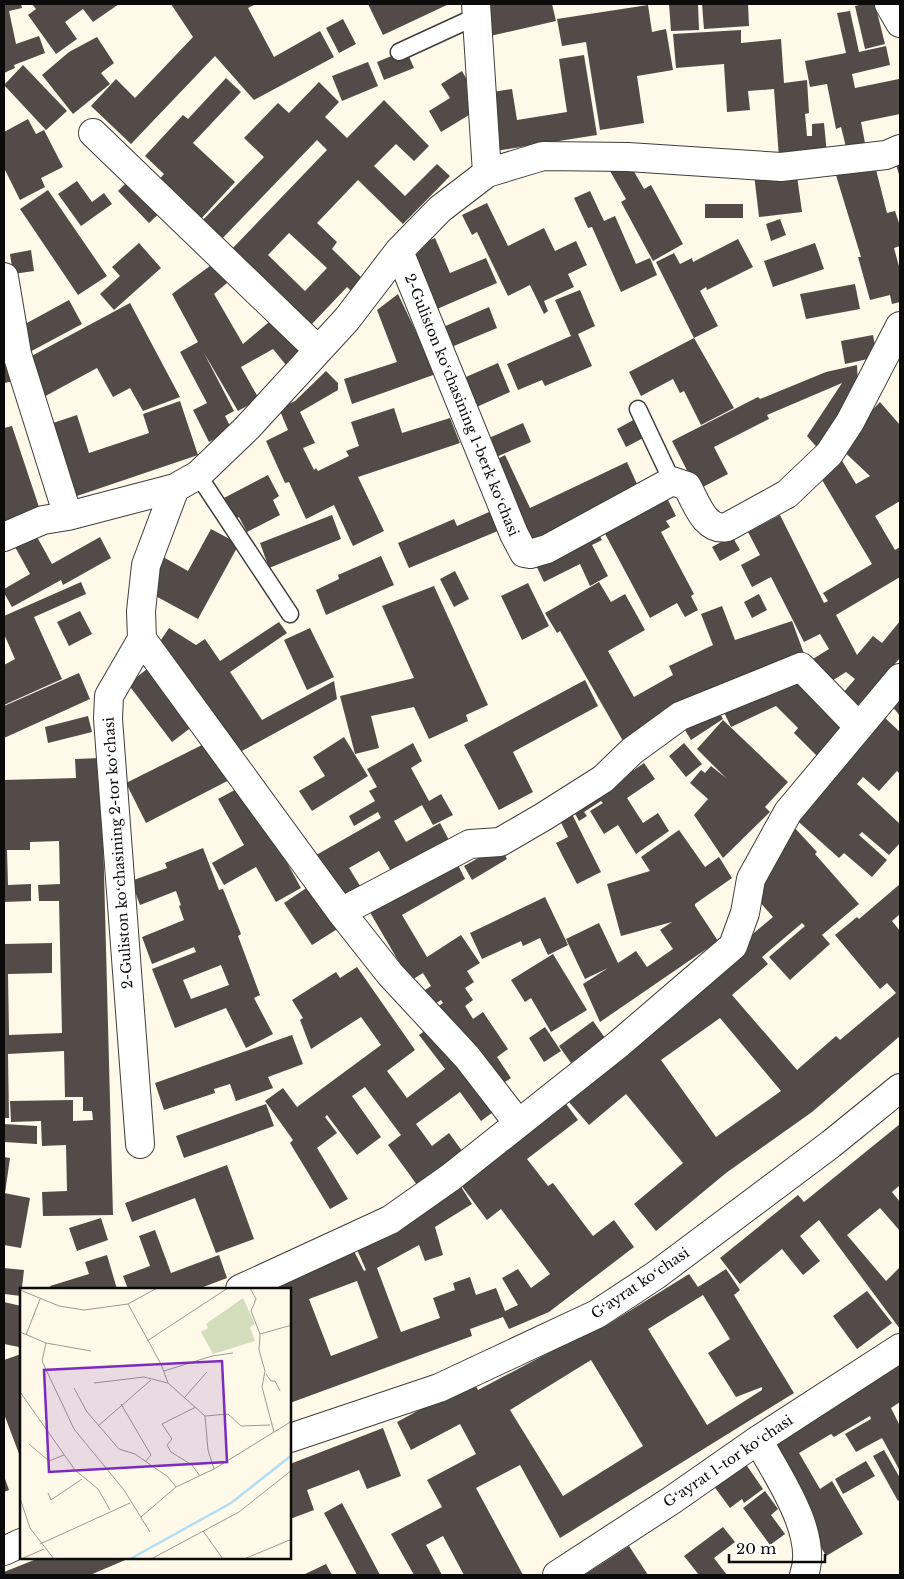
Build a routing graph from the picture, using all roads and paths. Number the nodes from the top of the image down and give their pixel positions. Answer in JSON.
{"nodes":[{"id":1,"x":889,"y":4,"type":"edge"},
{"id":2,"x":476,"y":11,"type":"edge"},
{"id":3,"x":900,"y":23,"type":"edge"},
{"id":4,"x":399,"y":52,"type":"dead end"},
{"id":5,"x":93,"y":133,"type":"dead end"},
{"id":6,"x":900,"y":148,"type":"edge"},
{"id":7,"x":487,"y":173,"type":"junction"},
{"id":8,"x":399,"y":251,"type":"junction"},
{"id":9,"x":4,"y":277,"type":"edge"},
{"id":10,"x":900,"y":326,"type":"edge"},
{"id":11,"x":317,"y":349,"type":"junction"},
{"id":12,"x":638,"y":409,"type":"dead end"},
{"id":13,"x":187,"y":481,"type":"junction"},
{"id":14,"x":672,"y":481,"type":"junction"},
{"id":15,"x":68,"y":516,"type":"junction"},
{"id":16,"x":4,"y":536,"type":"edge"},
{"id":17,"x":290,"y":614,"type":"dead end"},
{"id":18,"x":142,"y":639,"type":"junction"},
{"id":19,"x":900,"y":678,"type":"edge"},
{"id":20,"x":859,"y":727,"type":"junction"},
{"id":21,"x":341,"y":912,"type":"junction"},
{"id":22,"x":900,"y":1088,"type":"edge"},
{"id":23,"x":518,"y":1122,"type":"junction"},
{"id":24,"x":140,"y":1144,"type":"dead end"},
{"id":25,"x":242,"y":1288,"type":"edge"},
{"id":26,"x":900,"y":1348,"type":"edge"},
{"id":27,"x":291,"y":1438,"type":"edge"},
{"id":28,"x":758,"y":1440,"type":"junction"},
{"id":29,"x":20,"y":1543,"type":"edge"},
{"id":30,"x":4,"y":1551,"type":"edge"},
{"id":31,"x":557,"y":1575,"type":"edge"},
{"id":32,"x":804,"y":1575,"type":"edge"}],
"edges":[{"from":1,"to":3,"type":"street"},
{"from":2,"to":4,"type":"lane"},
{"from":2,"to":7,"type":"street"},
{"from":5,"to":11,"type":"street"},
{"from":6,"to":7,"type":"street"},
{"from":7,"to":8,"type":"street"},
{"from":8,"to":11,"type":"street"},
{"from":8,"to":14,"type":"street","name":"2-Guliston koʻchasining 1-berk koʻchasi"},
{"from":9,"to":15,"type":"street"},
{"from":10,"to":14,"type":"street"},
{"from":11,"to":13,"type":"street"},
{"from":12,"to":14,"type":"lane"},
{"from":13,"to":15,"type":"street"},
{"from":13,"to":17,"type":"lane"},
{"from":13,"to":18,"type":"street"},
{"from":15,"to":16,"type":"street"},
{"from":18,"to":21,"type":"street"},
{"from":18,"to":24,"type":"street","name":"2-Guliston koʻchasining 2-tor koʻchasi"},
{"from":19,"to":20,"type":"street"},
{"from":20,"to":21,"type":"street"},
{"from":20,"to":23,"type":"street"},
{"from":21,"to":23,"type":"street"},
{"from":22,"to":27,"type":"street","name":"Gʻayrat koʻchasi"},
{"from":23,"to":25,"type":"street"},
{"from":26,"to":28,"type":"street","name":"Gʻayrat 1-tor koʻchasi"},
{"from":28,"to":31,"type":"street","name":"Gʻayrat 1-tor koʻchasi"},
{"from":28,"to":32,"type":"street"},
{"from":29,"to":30,"type":"street"}]}
